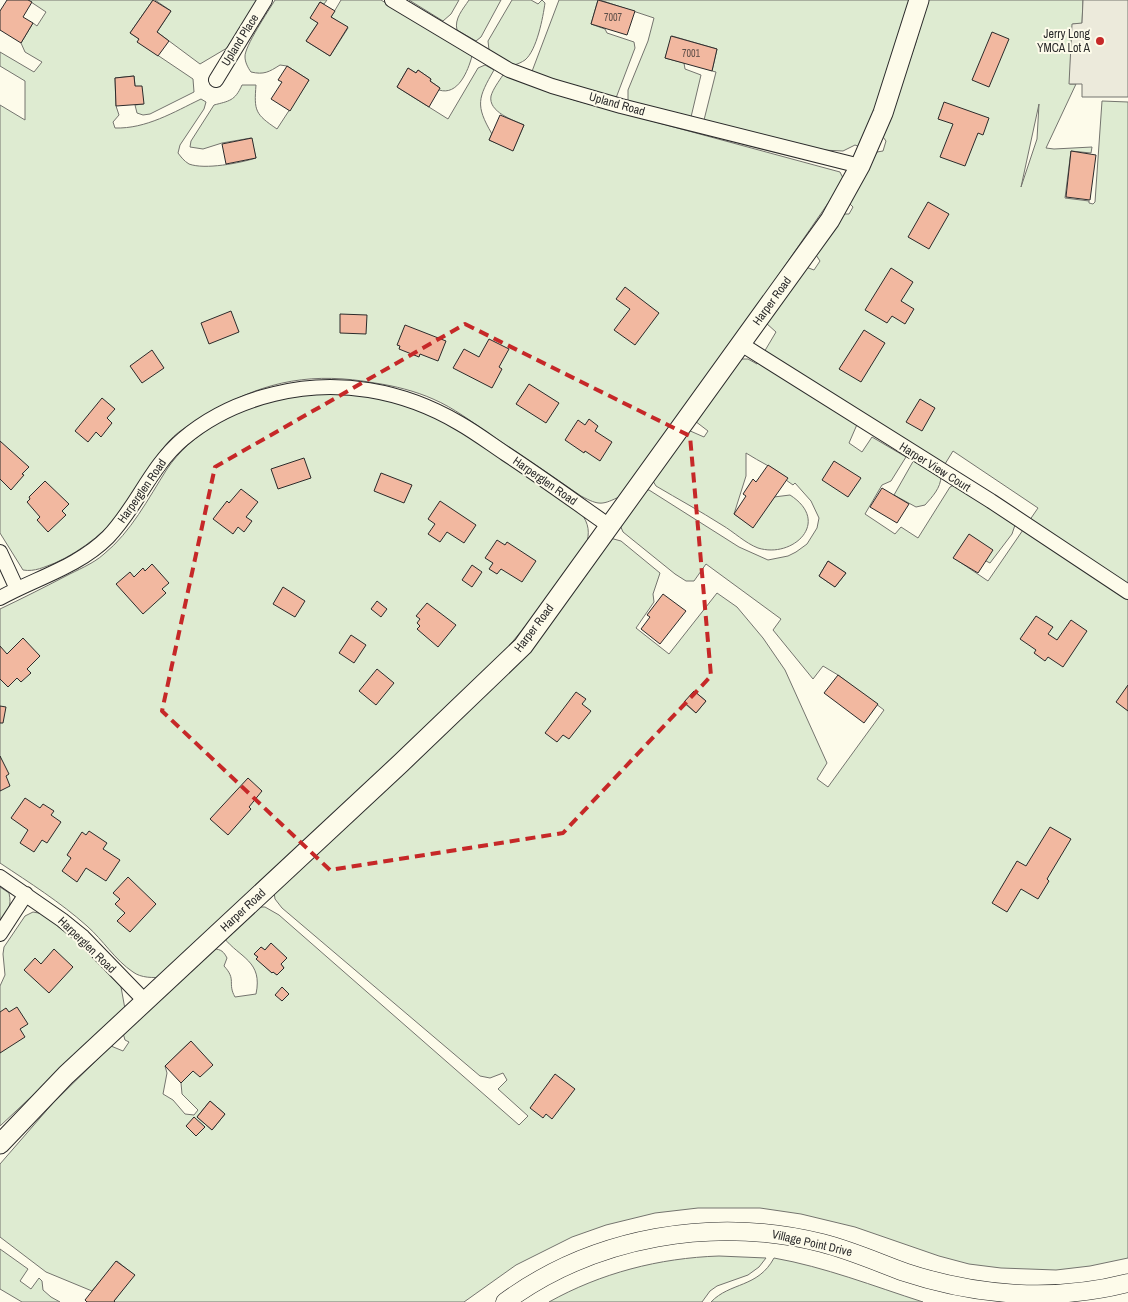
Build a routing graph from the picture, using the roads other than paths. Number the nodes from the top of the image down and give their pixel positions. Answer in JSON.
{"nodes":[{"id":1,"x":265,"y":0,"type":"edge"},
{"id":2,"x":392,"y":0,"type":"edge"},
{"id":3,"x":918,"y":0,"type":"edge"},
{"id":4,"x":216,"y":80,"type":"dead end"},
{"id":5,"x":860,"y":166,"type":"junction"},
{"id":6,"x":741,"y":344,"type":"junction"},
{"id":7,"x":608,"y":525,"type":"junction"},
{"id":8,"x":0,"y":552,"type":"edge"},
{"id":9,"x":17,"y":589,"type":"junction"},
{"id":10,"x":1128,"y":592,"type":"edge"},
{"id":11,"x":0,"y":598,"type":"edge"},
{"id":12,"x":0,"y":877,"type":"edge"},
{"id":13,"x":26,"y":894,"type":"junction"},
{"id":14,"x":0,"y":934,"type":"edge"},
{"id":15,"x":145,"y":1002,"type":"junction"},
{"id":16,"x":0,"y":1144,"type":"edge"},
{"id":17,"x":1128,"y":1283,"type":"edge"},
{"id":18,"x":505,"y":1302,"type":"edge"}],
"edges":[{"from":1,"to":4,"type":"street","name":"Upland Place"},
{"from":2,"to":5,"type":"street","name":"Upland Road"},
{"from":3,"to":5,"type":"main road","name":"Harper Road"},
{"from":5,"to":6,"type":"main road","name":"Harper Road"},
{"from":6,"to":7,"type":"main road","name":"Harper Road"},
{"from":6,"to":10,"type":"street","name":"Harper View Court"},
{"from":7,"to":9,"type":"street","name":"Harperglen Road"},
{"from":7,"to":15,"type":"main road","name":"Harper Road"},
{"from":8,"to":9,"type":"street"},
{"from":9,"to":11,"type":"street","name":"Harperglen Road"},
{"from":12,"to":13,"type":"street","name":"Harperglen Road"},
{"from":13,"to":14,"type":"street"},
{"from":13,"to":15,"type":"street","name":"Harperglen Road"},
{"from":15,"to":16,"type":"main road","name":"Harper Road"},
{"from":17,"to":18,"type":"street","name":"Village Point Drive"}]}
